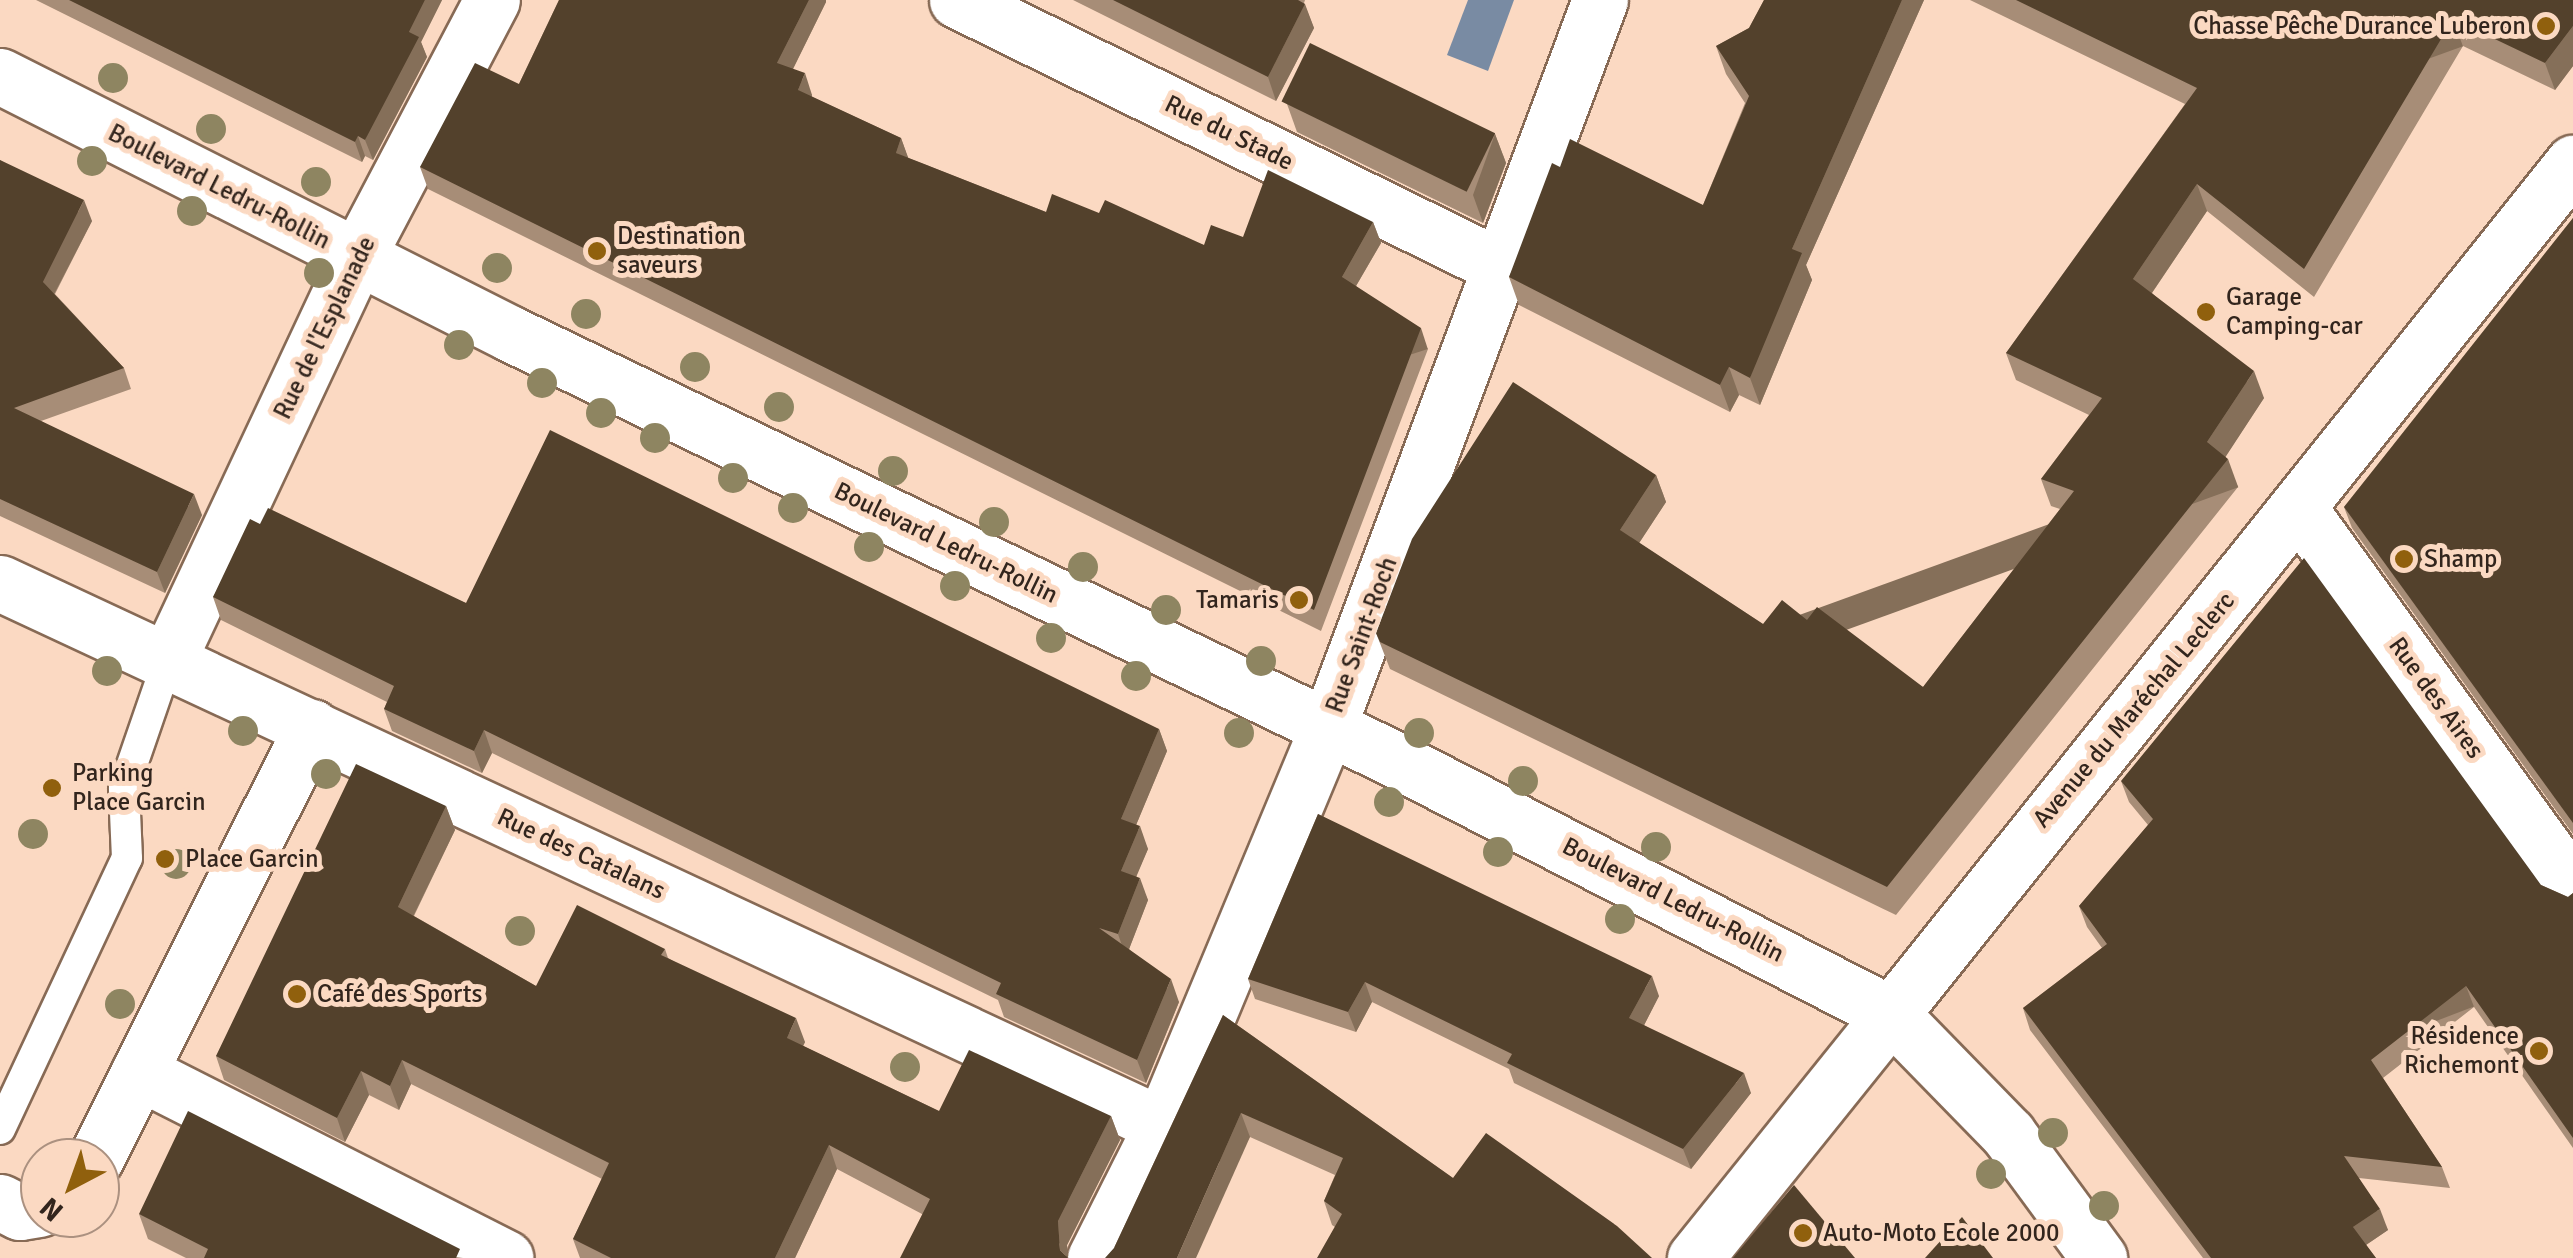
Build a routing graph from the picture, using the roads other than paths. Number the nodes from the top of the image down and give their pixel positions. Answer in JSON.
{"nodes":[{"id":1,"x":492,"y":0,"type":"edge"},
{"id":2,"x":957,"y":0,"type":"edge"},
{"id":3,"x":1600,"y":0,"type":"edge"},
{"id":4,"x":0,"y":76,"type":"edge"},
{"id":5,"x":2572,"y":168,"type":"edge"},
{"id":6,"x":357,"y":256,"type":"junction"},
{"id":7,"x":1501,"y":266,"type":"junction"},
{"id":8,"x":2300,"y":510,"type":"junction"},
{"id":9,"x":0,"y":584,"type":"edge"},
{"id":10,"x":168,"y":660,"type":"junction"},
{"id":11,"x":1328,"y":727,"type":"junction"},
{"id":12,"x":312,"y":728,"type":"junction"},
{"id":13,"x":2573,"y":887,"type":"edge"},
{"id":14,"x":1890,"y":1014,"type":"junction"},
{"id":15,"x":139,"y":1072,"type":"junction"},
{"id":16,"x":1162,"y":1125,"type":"junction"},
{"id":17,"x":0,"y":1129,"type":"edge"},
{"id":18,"x":106,"y":1138,"type":"edge"},
{"id":19,"x":506,"y":1258,"type":"edge"},
{"id":20,"x":1095,"y":1258,"type":"edge"},
{"id":21,"x":1695,"y":1258,"type":"edge"},
{"id":22,"x":2099,"y":1258,"type":"edge"}],
"edges":[{"from":1,"to":6,"type":"street","name":"Rue de l'Esplanade"},
{"from":2,"to":7,"type":"street","name":"Rue du Stade"},
{"from":3,"to":7,"type":"street","name":"Rue Saint-Roch"},
{"from":4,"to":6,"type":"street","name":"Boulevard Ledru-Rollin"},
{"from":5,"to":8,"type":"street","name":"Avenue du Maréchal Leclerc"},
{"from":6,"to":10,"type":"street","name":"Rue de l'Esplanade"},
{"from":6,"to":11,"type":"street","name":"Boulevard Ledru-Rollin"},
{"from":7,"to":11,"type":"street","name":"Rue Saint-Roch"},
{"from":8,"to":13,"type":"street","name":"Rue des Aires"},
{"from":8,"to":14,"type":"street","name":"Avenue du Maréchal Leclerc"},
{"from":9,"to":10,"type":"street","name":"Rue des Catalans"},
{"from":10,"to":12,"type":"street","name":"Rue des Catalans"},
{"from":10,"to":17,"type":"lane"},
{"from":11,"to":14,"type":"street","name":"Boulevard Ledru-Rollin"},
{"from":11,"to":16,"type":"street","name":"Rue Saint-Roch"},
{"from":12,"to":15,"type":"street"},
{"from":12,"to":16,"type":"street","name":"Rue des Catalans"},
{"from":14,"to":21,"type":"street","name":"Avenue du Maréchal Leclerc"},
{"from":14,"to":22,"type":"street","name":"Boulevard Ledru-Rollin"},
{"from":15,"to":18,"type":"street"},
{"from":15,"to":19,"type":"street"},
{"from":16,"to":20,"type":"street","name":"Rue Saint-Roch"}]}
